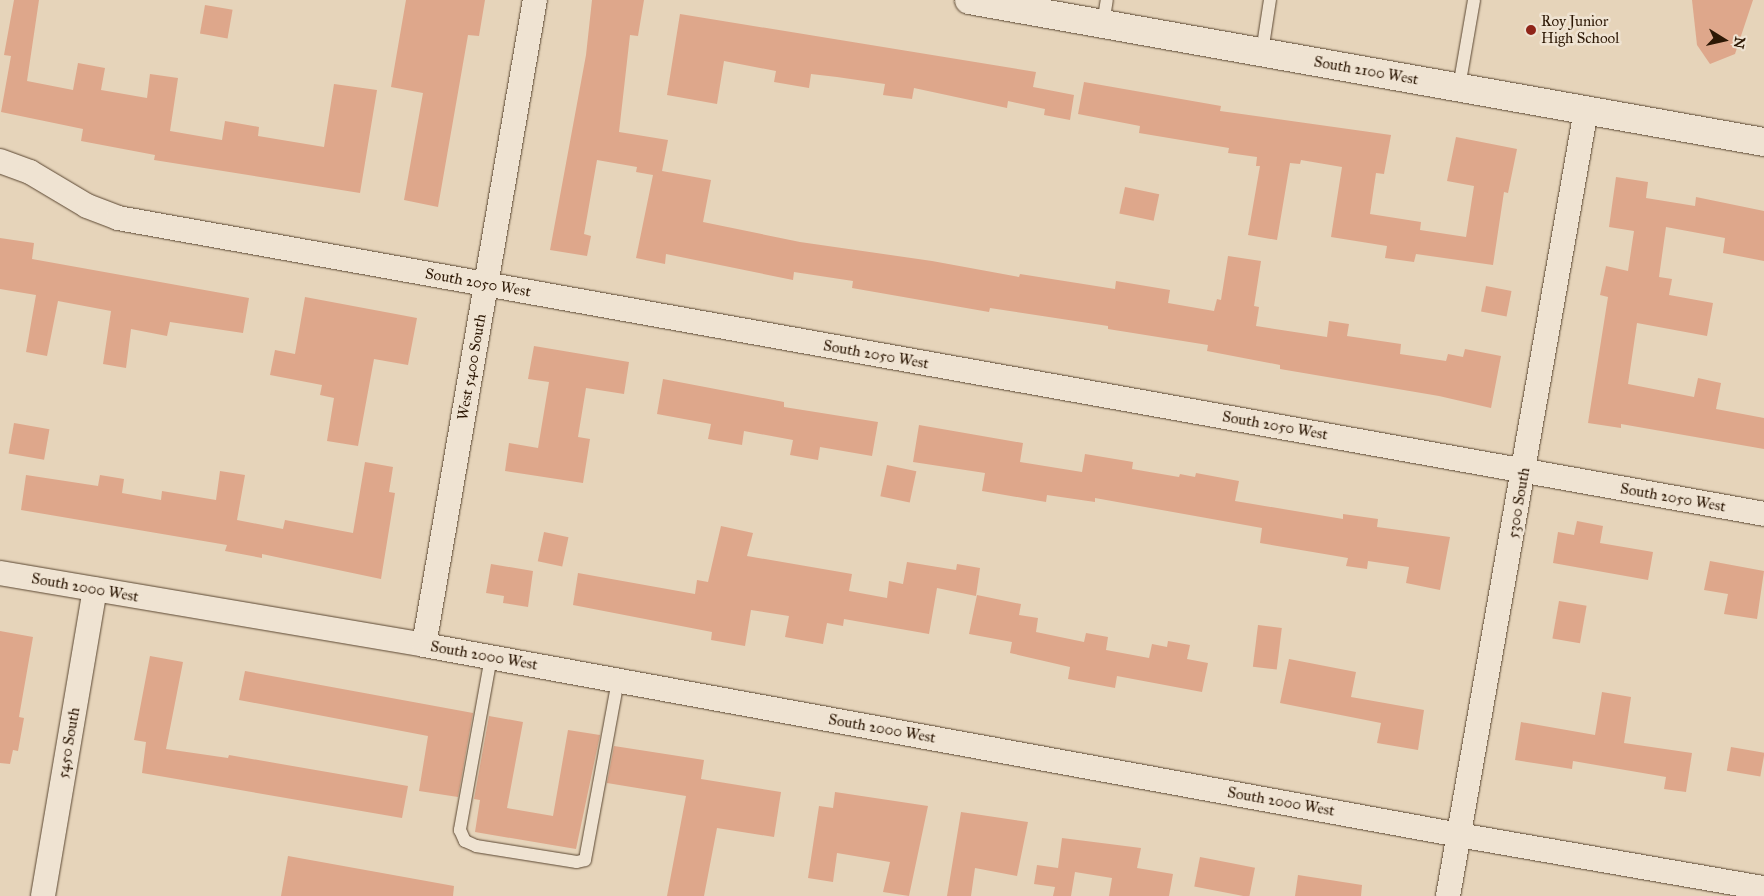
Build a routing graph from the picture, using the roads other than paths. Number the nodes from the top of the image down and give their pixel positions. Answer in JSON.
{"nodes":[{"id":1,"x":535,"y":0,"type":"edge"},
{"id":2,"x":968,"y":0,"type":"edge"},
{"id":3,"x":1270,"y":0,"type":"edge"},
{"id":4,"x":1474,"y":0,"type":"edge"},
{"id":5,"x":1105,"y":12,"type":"edge"},
{"id":6,"x":1262,"y":52,"type":"junction"},
{"id":7,"x":1459,"y":87,"type":"junction"},
{"id":8,"x":1586,"y":110,"type":"junction"},
{"id":9,"x":1764,"y":142,"type":"edge"},
{"id":10,"x":0,"y":161,"type":"edge"},
{"id":11,"x":486,"y":285,"type":"junction"},
{"id":12,"x":1525,"y":471,"type":"junction"},
{"id":13,"x":1764,"y":514,"type":"edge"},
{"id":14,"x":0,"y":573,"type":"edge"},
{"id":15,"x":95,"y":589,"type":"junction"},
{"id":16,"x":424,"y":645,"type":"junction"},
{"id":17,"x":491,"y":658,"type":"junction"},
{"id":18,"x":618,"y":681,"type":"junction"},
{"id":19,"x":1459,"y":835,"type":"junction"},
{"id":20,"x":1764,"y":888,"type":"edge"},
{"id":21,"x":43,"y":896,"type":"edge"},
{"id":22,"x":1448,"y":896,"type":"edge"}],
"edges":[{"from":1,"to":11,"type":"street","name":"West 5400 South"},
{"from":2,"to":5,"type":"street","name":"South 2100 West"},
{"from":3,"to":6,"type":"lane"},
{"from":4,"to":7,"type":"lane"},
{"from":5,"to":6,"type":"street","name":"South 2100 West"},
{"from":6,"to":7,"type":"street","name":"South 2100 West"},
{"from":7,"to":8,"type":"street","name":"South 2100 West"},
{"from":8,"to":9,"type":"street","name":"South 2100 West"},
{"from":8,"to":12,"type":"street","name":"5300 South"},
{"from":10,"to":11,"type":"street","name":"South 2050 West"},
{"from":11,"to":12,"type":"street","name":"South 2050 West"},
{"from":11,"to":16,"type":"street","name":"West 5400 South"},
{"from":12,"to":13,"type":"street","name":"South 2050 West"},
{"from":12,"to":19,"type":"street","name":"5300 South"},
{"from":14,"to":15,"type":"street","name":"South 2000 West"},
{"from":15,"to":16,"type":"street","name":"South 2000 West"},
{"from":15,"to":21,"type":"street","name":"5450 South"},
{"from":16,"to":17,"type":"street","name":"South 2000 West"},
{"from":17,"to":18,"type":"street","name":"South 2000 West"},
{"from":17,"to":18,"type":"lane"},
{"from":18,"to":19,"type":"street","name":"South 2000 West"},
{"from":19,"to":20,"type":"street","name":"South 2000 West"},
{"from":19,"to":22,"type":"street","name":"5300 South"}]}
